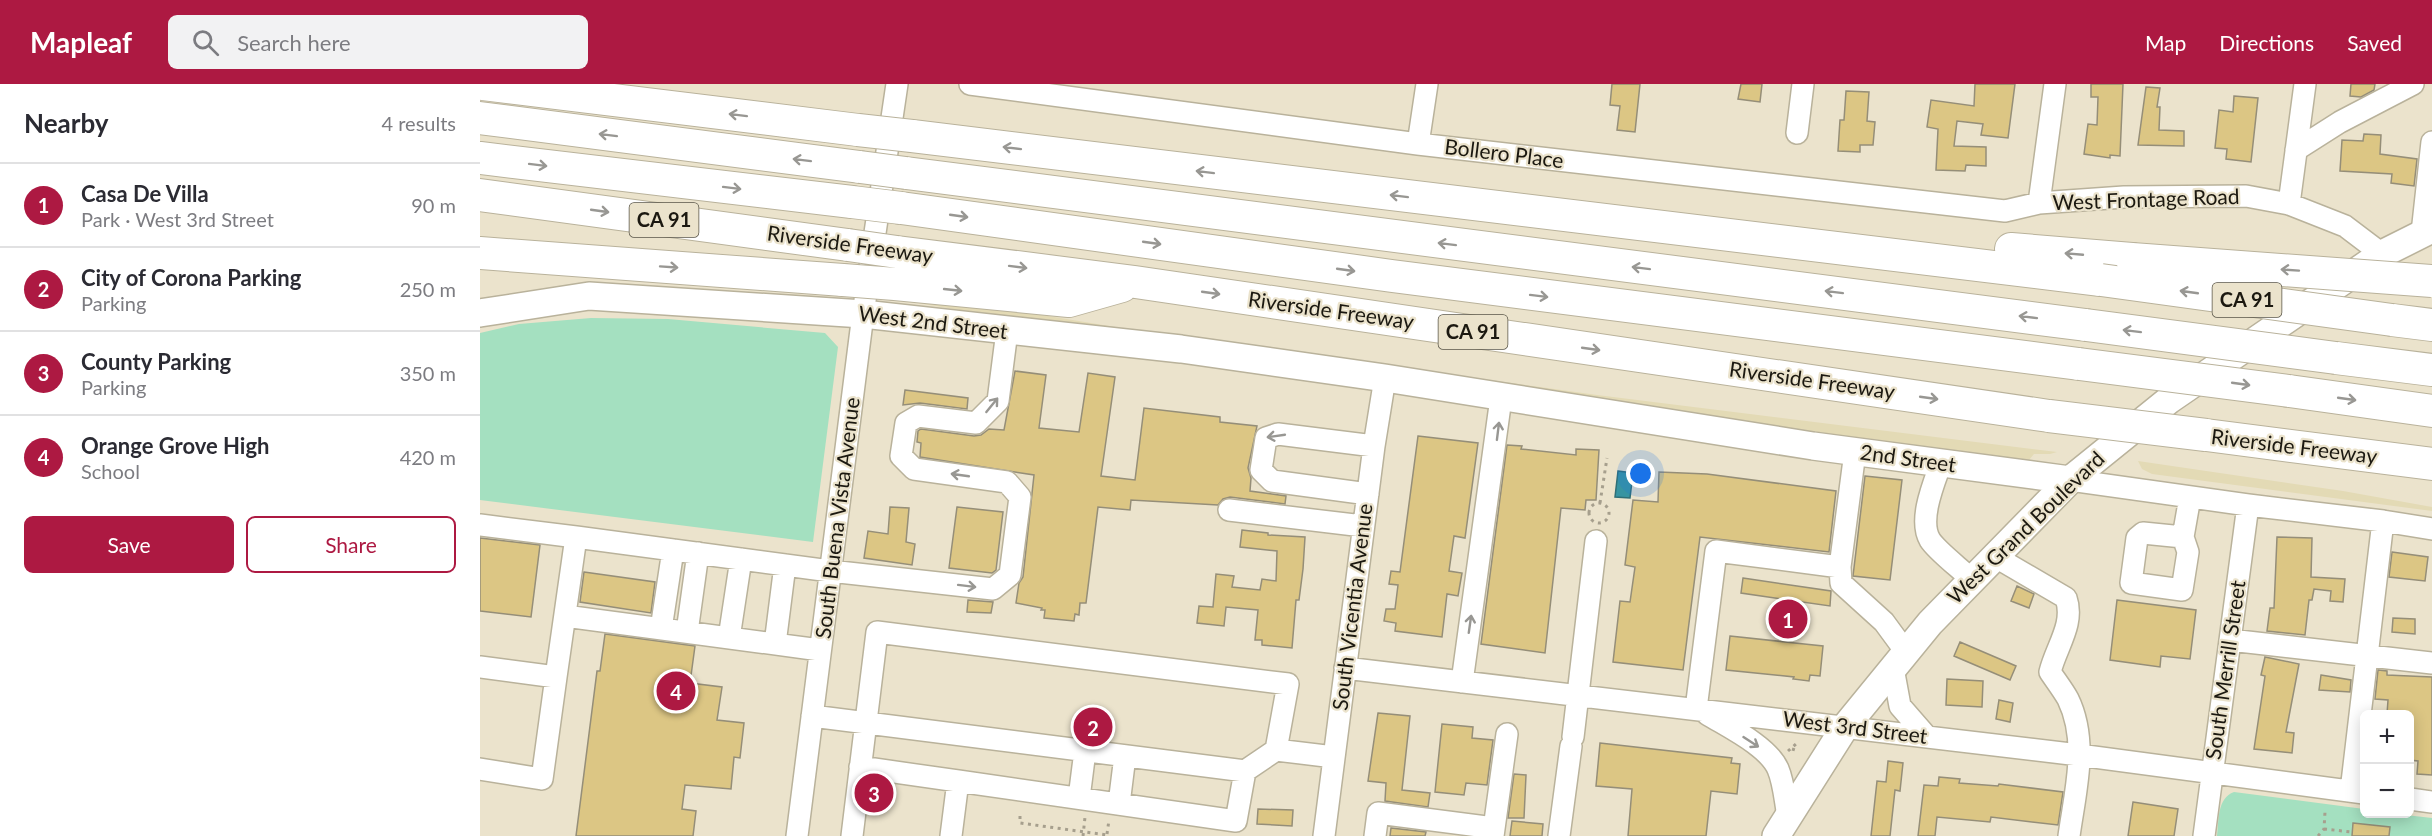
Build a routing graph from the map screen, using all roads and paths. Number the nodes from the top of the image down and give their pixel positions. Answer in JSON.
{"nodes":[{"id":1,"x":483,"y":84,"type":"edge"},
{"id":2,"x":897,"y":84,"type":"edge"},
{"id":3,"x":970,"y":84,"type":"edge"},
{"id":4,"x":1427,"y":84,"type":"edge"},
{"id":5,"x":1803,"y":84,"type":"edge"},
{"id":6,"x":2055,"y":84,"type":"edge"},
{"id":7,"x":2305,"y":84,"type":"edge"},
{"id":8,"x":2413,"y":84,"type":"edge"},
{"id":9,"x":543,"y":89,"type":"edge"},
{"id":10,"x":480,"y":118,"type":"edge"},
{"id":11,"x":1797,"y":133,"type":"dead end"},
{"id":12,"x":2432,"y":142,"type":"edge"},
{"id":13,"x":1418,"y":144,"type":"junction"},
{"id":14,"x":2296,"y":150,"type":"junction"},
{"id":15,"x":480,"y":158,"type":"edge"},
{"id":16,"x":480,"y":195,"type":"edge"},
{"id":17,"x":2039,"y":203,"type":"junction"},
{"id":18,"x":877,"y":204,"type":"junction"},
{"id":19,"x":2289,"y":204,"type":"junction"},
{"id":20,"x":1478,"y":206,"type":"junction"},
{"id":21,"x":2427,"y":231,"type":"edge"},
{"id":22,"x":480,"y":253,"type":"edge"},
{"id":23,"x":2382,"y":254,"type":"junction"},
{"id":24,"x":2432,"y":281,"type":"edge"},
{"id":25,"x":1136,"y":282,"type":"junction"},
{"id":26,"x":480,"y":313,"type":"edge"},
{"id":27,"x":863,"y":314,"type":"junction"},
{"id":28,"x":2432,"y":325,"type":"edge"},
{"id":29,"x":1007,"y":331,"type":"junction"},
{"id":30,"x":2432,"y":370,"type":"edge"},
{"id":31,"x":1385,"y":378,"type":"junction"},
{"id":32,"x":1501,"y":398,"type":"junction"},
{"id":33,"x":2432,"y":411,"type":"edge"},
{"id":34,"x":1374,"y":446,"type":"junction"},
{"id":35,"x":1855,"y":452,"type":"junction"},
{"id":36,"x":2376,"y":457,"type":"junction"},
{"id":37,"x":1607,"y":458,"type":"dead end"},
{"id":38,"x":1941,"y":463,"type":"junction"},
{"id":39,"x":2432,"y":464,"type":"edge"},
{"id":40,"x":2432,"y":477,"type":"edge"},
{"id":41,"x":2070,"y":480,"type":"junction"},
{"id":42,"x":1368,"y":494,"type":"junction"},
{"id":43,"x":2190,"y":497,"type":"junction"},
{"id":44,"x":1600,"y":503,"type":"junction"},
{"id":45,"x":2248,"y":505,"type":"junction"},
{"id":46,"x":1229,"y":510,"type":"dead end"},
{"id":47,"x":2384,"y":521,"type":"junction"},
{"id":48,"x":480,"y":525,"type":"edge"},
{"id":49,"x":1364,"y":526,"type":"junction"},
{"id":50,"x":2432,"y":529,"type":"edge"},
{"id":51,"x":576,"y":537,"type":"junction"},
{"id":52,"x":2183,"y":537,"type":"dead end"},
{"id":53,"x":1596,"y":541,"type":"dead end"},
{"id":54,"x":673,"y":550,"type":"junction"},
{"id":55,"x":698,"y":553,"type":"junction"},
{"id":56,"x":1994,"y":556,"type":"junction"},
{"id":57,"x":741,"y":559,"type":"junction"},
{"id":58,"x":785,"y":565,"type":"junction"},
{"id":59,"x":1840,"y":567,"type":"junction"},
{"id":60,"x":830,"y":571,"type":"junction"},
{"id":61,"x":1971,"y":579,"type":"junction"},
{"id":62,"x":565,"y":616,"type":"junction"},
{"id":63,"x":661,"y":629,"type":"junction"},
{"id":64,"x":687,"y":632,"type":"junction"},
{"id":65,"x":729,"y":638,"type":"junction"},
{"id":66,"x":2230,"y":640,"type":"junction"},
{"id":67,"x":775,"y":644,"type":"junction"},
{"id":68,"x":820,"y":650,"type":"junction"},
{"id":69,"x":2366,"y":655,"type":"junction"},
{"id":70,"x":1900,"y":660,"type":"junction"},
{"id":71,"x":2432,"y":663,"type":"edge"},
{"id":72,"x":480,"y":667,"type":"edge"},
{"id":73,"x":1346,"y":668,"type":"junction"},
{"id":74,"x":556,"y":677,"type":"junction"},
{"id":75,"x":1462,"y":682,"type":"junction"},
{"id":76,"x":1578,"y":695,"type":"junction"},
{"id":77,"x":1699,"y":710,"type":"junction"},
{"id":78,"x":812,"y":716,"type":"junction"},
{"id":79,"x":866,"y":723,"type":"junction"},
{"id":80,"x":1845,"y":727,"type":"junction"},
{"id":81,"x":1507,"y":734,"type":"dead end"},
{"id":82,"x":1927,"y":737,"type":"junction"},
{"id":83,"x":1792,"y":749,"type":"dead end"},
{"id":84,"x":1276,"y":750,"type":"junction"},
{"id":85,"x":1085,"y":751,"type":"junction"},
{"id":86,"x":1798,"y":751,"type":"dead end"},
{"id":87,"x":2079,"y":755,"type":"junction"},
{"id":88,"x":1125,"y":756,"type":"junction"},
{"id":89,"x":1334,"y":756,"type":"junction"},
{"id":90,"x":860,"y":767,"type":"junction"},
{"id":91,"x":480,"y":769,"type":"edge"},
{"id":92,"x":1245,"y":771,"type":"junction"},
{"id":93,"x":2212,"y":773,"type":"junction"},
{"id":94,"x":958,"y":781,"type":"junction"},
{"id":95,"x":2358,"y":792,"type":"edge"},
{"id":96,"x":2414,"y":800,"type":"edge"},
{"id":97,"x":2432,"y":802,"type":"edge"},
{"id":98,"x":1082,"y":807,"type":"junction"},
{"id":99,"x":1114,"y":812,"type":"junction"},
{"id":100,"x":2325,"y":812,"type":"dead end"},
{"id":101,"x":1020,"y":816,"type":"dead end"},
{"id":102,"x":1782,"y":826,"type":"edge"},
{"id":103,"x":2324,"y":829,"type":"junction"},
{"id":104,"x":1493,"y":832,"type":"edge"},
{"id":105,"x":2352,"y":832,"type":"dead end"},
{"id":106,"x":1083,"y":834,"type":"edge"},
{"id":107,"x":797,"y":836,"type":"edge"},
{"id":108,"x":852,"y":836,"type":"edge"},
{"id":109,"x":951,"y":836,"type":"edge"},
{"id":110,"x":1107,"y":836,"type":"edge"},
{"id":111,"x":1324,"y":836,"type":"edge"},
{"id":112,"x":1376,"y":836,"type":"edge"},
{"id":113,"x":1559,"y":836,"type":"edge"},
{"id":114,"x":2069,"y":836,"type":"edge"},
{"id":115,"x":2204,"y":836,"type":"edge"},
{"id":116,"x":2318,"y":836,"type":"edge"}],
"edges":[{"from":1,"to":9,"type":"highway","number":"CA 91"},
{"from":2,"to":18,"type":"street","name":"South Buena Vista Avenue"},
{"from":3,"to":13,"type":"street","name":"Bollero Place"},
{"from":4,"to":13,"type":"street"},
{"from":5,"to":11,"type":"street"},
{"from":6,"to":17,"type":"street"},
{"from":7,"to":14,"type":"street"},
{"from":8,"to":14,"type":"street"},
{"from":20,"to":9,"type":"highway","number":"CA 91","one_way":true,"bridge":true},
{"from":30,"to":10,"type":"highway","one_way":true,"bridge":true},
{"from":12,"to":21,"type":"street"},
{"from":13,"to":17,"type":"street","name":"Bollero Place"},
{"from":14,"to":19,"type":"street"},
{"from":15,"to":18,"type":"highway","one_way":true},
{"from":16,"to":25,"type":"highway","name":"Riverside Freeway","number":"CA 91","one_way":true,"bridge":true},
{"from":17,"to":19,"type":"street","name":"West Frontage Road"},
{"from":18,"to":27,"type":"street","name":"South Buena Vista Avenue"},
{"from":18,"to":33,"type":"highway","one_way":true,"bridge":true},
{"from":19,"to":23,"type":"street","name":"West Frontage Road"},
{"from":24,"to":20,"type":"highway","one_way":true,"bridge":true},
{"from":28,"to":20,"type":"highway","number":"CA 91","one_way":true,"bridge":true},
{"from":21,"to":23,"type":"main road","name":"West Grand Boulevard"},
{"from":22,"to":25,"type":"highway","one_way":true,"bridge":true},
{"from":23,"to":41,"type":"main road","name":"West Grand Boulevard"},
{"from":25,"to":36,"type":"highway","name":"Riverside Freeway","number":"CA 91","one_way":true,"bridge":true},
{"from":26,"to":27,"type":"main road","name":"West 2nd Street"},
{"from":27,"to":29,"type":"main road","name":"West 2nd Street"},
{"from":27,"to":60,"type":"street","name":"South Buena Vista Avenue"},
{"from":29,"to":31,"type":"main road","name":"West 2nd Street"},
{"from":60,"to":29,"type":"street","one_way":true},
{"from":31,"to":32,"type":"main road","name":"2nd Street"},
{"from":31,"to":34,"type":"street","name":"South Vicentia Avenue"},
{"from":32,"to":35,"type":"main road","name":"2nd Street"},
{"from":75,"to":32,"type":"street","one_way":true},
{"from":34,"to":42,"type":"street","name":"South Vicentia Avenue"},
{"from":34,"to":42,"type":"street","one_way":true},
{"from":35,"to":38,"type":"main road","name":"2nd Street"},
{"from":35,"to":59,"type":"street"},
{"from":36,"to":39,"type":"highway","name":"Riverside Freeway","number":"CA 91"},
{"from":36,"to":40,"type":"highway"},
{"from":37,"to":44,"type":"path"},
{"from":38,"to":41,"type":"main road","name":"2nd Street"},
{"from":38,"to":61,"type":"street"},
{"from":41,"to":43,"type":"street","name":"2nd Street"},
{"from":41,"to":56,"type":"main road","name":"West Grand Boulevard"},
{"from":42,"to":49,"type":"street","name":"South Vicentia Avenue"},
{"from":43,"to":45,"type":"street","name":"2nd Street"},
{"from":43,"to":52,"type":"street"},
{"from":44,"to":44,"type":"path"},
{"from":45,"to":47,"type":"street","name":"2nd Street"},
{"from":45,"to":66,"type":"street","name":"South Merrill Street"},
{"from":46,"to":49,"type":"street"},
{"from":47,"to":50,"type":"street","name":"2nd Street"},
{"from":47,"to":69,"type":"street"},
{"from":48,"to":51,"type":"street"},
{"from":49,"to":73,"type":"street","name":"South Vicentia Avenue"},
{"from":51,"to":54,"type":"street"},
{"from":51,"to":62,"type":"street"},
{"from":53,"to":76,"type":"street"},
{"from":54,"to":55,"type":"street"},
{"from":54,"to":63,"type":"street"},
{"from":55,"to":57,"type":"street"},
{"from":55,"to":64,"type":"street"},
{"from":56,"to":61,"type":"main road","name":"West Grand Boulevard"},
{"from":56,"to":87,"type":"street"},
{"from":57,"to":58,"type":"street"},
{"from":57,"to":65,"type":"street"},
{"from":58,"to":60,"type":"street"},
{"from":58,"to":67,"type":"street"},
{"from":59,"to":70,"type":"street"},
{"from":59,"to":77,"type":"street"},
{"from":60,"to":68,"type":"street","name":"South Buena Vista Avenue"},
{"from":61,"to":70,"type":"main road","name":"West Grand Boulevard"},
{"from":62,"to":63,"type":"street"},
{"from":62,"to":74,"type":"street"},
{"from":63,"to":64,"type":"street"},
{"from":64,"to":65,"type":"street"},
{"from":65,"to":67,"type":"street"},
{"from":66,"to":69,"type":"street"},
{"from":66,"to":93,"type":"street","name":"South Merrill Street"},
{"from":67,"to":68,"type":"street"},
{"from":68,"to":78,"type":"street","name":"South Buena Vista Avenue"},
{"from":69,"to":71,"type":"street"},
{"from":69,"to":95,"type":"street"},
{"from":70,"to":80,"type":"main road","name":"West Grand Boulevard"},
{"from":70,"to":82,"type":"street"},
{"from":72,"to":74,"type":"street"},
{"from":73,"to":75,"type":"street","name":"West 3rd Street"},
{"from":73,"to":89,"type":"street","name":"South Vicentia Avenue"},
{"from":74,"to":91,"type":"street"},
{"from":75,"to":76,"type":"street","name":"West 3rd Street"},
{"from":76,"to":77,"type":"street","name":"West 3rd Street"},
{"from":76,"to":113,"type":"street"},
{"from":77,"to":80,"type":"street","name":"West 3rd Street"},
{"from":77,"to":102,"type":"street","one_way":true},
{"from":78,"to":79,"type":"street"},
{"from":78,"to":107,"type":"street","name":"South Buena Vista Avenue"},
{"from":79,"to":84,"type":"street"},
{"from":79,"to":85,"type":"street"},
{"from":79,"to":90,"type":"street"},
{"from":80,"to":82,"type":"street","name":"West 3rd Street"},
{"from":80,"to":102,"type":"main road","name":"West Grand Boulevard"},
{"from":81,"to":104,"type":"street"},
{"from":82,"to":87,"type":"street","name":"West 3rd Street"},
{"from":83,"to":86,"type":"path"},
{"from":84,"to":89,"type":"street"},
{"from":84,"to":92,"type":"street"},
{"from":85,"to":88,"type":"street"},
{"from":85,"to":98,"type":"street"},
{"from":87,"to":93,"type":"street","name":"West 3rd Street"},
{"from":87,"to":114,"type":"street"},
{"from":88,"to":92,"type":"street"},
{"from":88,"to":99,"type":"street"},
{"from":89,"to":111,"type":"street","name":"South Vicentia Avenue"},
{"from":90,"to":94,"type":"street"},
{"from":90,"to":108,"type":"street"},
{"from":92,"to":99,"type":"street"},
{"from":93,"to":95,"type":"street","name":"West 3rd Street"},
{"from":93,"to":115,"type":"street","name":"South Merrill Street"},
{"from":94,"to":98,"type":"street"},
{"from":94,"to":109,"type":"street"},
{"from":96,"to":97,"type":"street"},
{"from":98,"to":99,"type":"street"},
{"from":98,"to":106,"type":"path"},
{"from":99,"to":110,"type":"path"},
{"from":100,"to":103,"type":"path"},
{"from":101,"to":106,"type":"path"},
{"from":103,"to":105,"type":"path"},
{"from":103,"to":116,"type":"path"},
{"from":104,"to":112,"type":"street"},
{"from":106,"to":110,"type":"path"}]}
